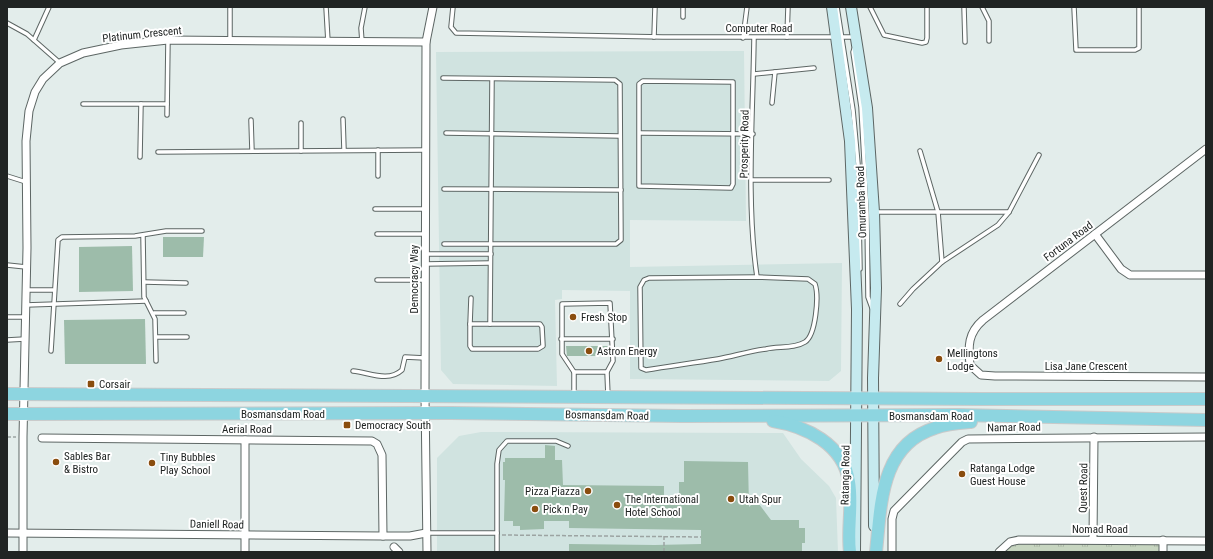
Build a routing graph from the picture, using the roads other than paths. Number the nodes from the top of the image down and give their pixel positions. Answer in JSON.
{"nodes":[{"id":1,"x":49,"y":7,"type":"edge"},
{"id":2,"x":230,"y":7,"type":"edge"},
{"id":3,"x":326,"y":7,"type":"edge"},
{"id":4,"x":365,"y":7,"type":"edge"},
{"id":5,"x":433,"y":7,"type":"edge"},
{"id":6,"x":454,"y":7,"type":"edge"},
{"id":7,"x":655,"y":7,"type":"edge"},
{"id":8,"x":683,"y":7,"type":"edge"},
{"id":9,"x":747,"y":7,"type":"edge"},
{"id":10,"x":788,"y":7,"type":"edge"},
{"id":11,"x":832,"y":7,"type":"edge"},
{"id":12,"x":837,"y":7,"type":"edge"},
{"id":13,"x":851,"y":7,"type":"edge"},
{"id":14,"x":870,"y":7,"type":"edge"},
{"id":15,"x":927,"y":7,"type":"edge"},
{"id":16,"x":964,"y":7,"type":"edge"},
{"id":17,"x":982,"y":7,"type":"edge"},
{"id":18,"x":1074,"y":7,"type":"edge"},
{"id":19,"x":1139,"y":7,"type":"edge"},
{"id":20,"x":683,"y":17,"type":"dead end"},
{"id":21,"x":7,"y":24,"type":"edge"},
{"id":22,"x":654,"y":37,"type":"junction"},
{"id":23,"x":787,"y":37,"type":"junction"},
{"id":24,"x":840,"y":37,"type":"junction"},
{"id":25,"x":743,"y":38,"type":"junction"},
{"id":26,"x":754,"y":38,"type":"junction"},
{"id":27,"x":34,"y":40,"type":"junction"},
{"id":28,"x":168,"y":40,"type":"junction"},
{"id":29,"x":857,"y":40,"type":"junction"},
{"id":30,"x":230,"y":41,"type":"junction"},
{"id":31,"x":989,"y":41,"type":"dead end"},
{"id":32,"x":328,"y":42,"type":"junction"},
{"id":33,"x":362,"y":42,"type":"junction"},
{"id":34,"x":426,"y":42,"type":"junction"},
{"id":35,"x":965,"y":42,"type":"dead end"},
{"id":36,"x":60,"y":63,"type":"junction"},
{"id":37,"x":814,"y":68,"type":"dead end"},
{"id":38,"x":776,"y":72,"type":"junction"},
{"id":39,"x":754,"y":74,"type":"junction"},
{"id":40,"x":443,"y":78,"type":"dead end"},
{"id":41,"x":492,"y":80,"type":"junction"},
{"id":42,"x":772,"y":103,"type":"dead end"},
{"id":43,"x":83,"y":104,"type":"dead end"},
{"id":44,"x":141,"y":104,"type":"junction"},
{"id":45,"x":167,"y":104,"type":"junction"},
{"id":46,"x":167,"y":115,"type":"dead end"},
{"id":47,"x":343,"y":119,"type":"dead end"},
{"id":48,"x":251,"y":120,"type":"dead end"},
{"id":49,"x":301,"y":123,"type":"dead end"},
{"id":50,"x":446,"y":133,"type":"dead end"},
{"id":51,"x":640,"y":133,"type":"junction"},
{"id":52,"x":492,"y":134,"type":"junction"},
{"id":53,"x":733,"y":134,"type":"junction"},
{"id":54,"x":753,"y":134,"type":"junction"},
{"id":55,"x":620,"y":136,"type":"junction"},
{"id":56,"x":1206,"y":149,"type":"edge"},
{"id":57,"x":344,"y":150,"type":"junction"},
{"id":58,"x":378,"y":150,"type":"junction"},
{"id":59,"x":426,"y":150,"type":"junction"},
{"id":60,"x":252,"y":151,"type":"junction"},
{"id":61,"x":301,"y":151,"type":"junction"},
{"id":62,"x":158,"y":152,"type":"dead end"},
{"id":63,"x":920,"y":152,"type":"dead end"},
{"id":64,"x":1040,"y":155,"type":"dead end"},
{"id":65,"x":140,"y":157,"type":"dead end"},
{"id":66,"x":7,"y":176,"type":"edge"},
{"id":67,"x":378,"y":176,"type":"dead end"},
{"id":68,"x":752,"y":180,"type":"junction"},
{"id":69,"x":829,"y":180,"type":"dead end"},
{"id":70,"x":26,"y":182,"type":"junction"},
{"id":71,"x":444,"y":189,"type":"dead end"},
{"id":72,"x":491,"y":190,"type":"junction"},
{"id":73,"x":620,"y":190,"type":"junction"},
{"id":74,"x":375,"y":209,"type":"dead end"},
{"id":75,"x":426,"y":209,"type":"junction"},
{"id":76,"x":874,"y":212,"type":"junction"},
{"id":77,"x":938,"y":212,"type":"junction"},
{"id":78,"x":1009,"y":212,"type":"junction"},
{"id":79,"x":202,"y":231,"type":"dead end"},
{"id":80,"x":377,"y":234,"type":"dead end"},
{"id":81,"x":425,"y":234,"type":"junction"},
{"id":82,"x":1095,"y":234,"type":"junction"},
{"id":83,"x":143,"y":236,"type":"junction"},
{"id":84,"x":491,"y":243,"type":"junction"},
{"id":85,"x":444,"y":244,"type":"dead end"},
{"id":86,"x":425,"y":254,"type":"junction"},
{"id":87,"x":491,"y":254,"type":"junction"},
{"id":88,"x":942,"y":262,"type":"junction"},
{"id":89,"x":490,"y":263,"type":"junction"},
{"id":90,"x":425,"y":264,"type":"junction"},
{"id":91,"x":7,"y":265,"type":"edge"},
{"id":92,"x":26,"y":267,"type":"junction"},
{"id":93,"x":1206,"y":275,"type":"edge"},
{"id":94,"x":757,"y":277,"type":"junction"},
{"id":95,"x":377,"y":280,"type":"dead end"},
{"id":96,"x":425,"y":280,"type":"junction"},
{"id":97,"x":144,"y":282,"type":"junction"},
{"id":98,"x":186,"y":283,"type":"dead end"},
{"id":99,"x":26,"y":290,"type":"junction"},
{"id":100,"x":54,"y":290,"type":"junction"},
{"id":101,"x":471,"y":298,"type":"dead end"},
{"id":102,"x":146,"y":301,"type":"junction"},
{"id":103,"x":54,"y":304,"type":"junction"},
{"id":104,"x":900,"y":304,"type":"dead end"},
{"id":105,"x":26,"y":305,"type":"junction"},
{"id":106,"x":154,"y":313,"type":"junction"},
{"id":107,"x":184,"y":313,"type":"dead end"},
{"id":108,"x":875,"y":314,"type":"junction"},
{"id":109,"x":7,"y":317,"type":"edge"},
{"id":110,"x":25,"y":317,"type":"junction"},
{"id":111,"x":470,"y":324,"type":"junction"},
{"id":112,"x":490,"y":324,"type":"junction"},
{"id":113,"x":156,"y":337,"type":"junction"},
{"id":114,"x":187,"y":337,"type":"dead end"},
{"id":115,"x":25,"y":339,"type":"junction"},
{"id":116,"x":561,"y":339,"type":"junction"},
{"id":117,"x":613,"y":339,"type":"junction"},
{"id":118,"x":7,"y":340,"type":"edge"},
{"id":119,"x":51,"y":351,"type":"dead end"},
{"id":120,"x":425,"y":358,"type":"junction"},
{"id":121,"x":156,"y":361,"type":"dead end"},
{"id":122,"x":970,"y":365,"type":"joint"},
{"id":123,"x":353,"y":371,"type":"dead end"},
{"id":124,"x":574,"y":372,"type":"junction"},
{"id":125,"x":607,"y":372,"type":"junction"},
{"id":126,"x":1206,"y":377,"type":"edge"},
{"id":127,"x":7,"y":394,"type":"edge"},
{"id":128,"x":23,"y":394,"type":"junction"},
{"id":129,"x":425,"y":396,"type":"junction"},
{"id":130,"x":574,"y":397,"type":"junction"},
{"id":131,"x":608,"y":397,"type":"junction"},
{"id":132,"x":857,"y":398,"type":"junction"},
{"id":133,"x":874,"y":398,"type":"junction"},
{"id":134,"x":1206,"y":399,"type":"edge"},
{"id":135,"x":425,"y":412,"type":"junction"},
{"id":136,"x":7,"y":414,"type":"edge"},
{"id":137,"x":23,"y":414,"type":"junction"},
{"id":138,"x":738,"y":416,"type":"junction"},
{"id":139,"x":857,"y":416,"type":"junction"},
{"id":140,"x":874,"y":416,"type":"junction"},
{"id":141,"x":1004,"y":417,"type":"junction"},
{"id":142,"x":1206,"y":420,"type":"edge"},
{"id":143,"x":1094,"y":437,"type":"junction"},
{"id":144,"x":1206,"y":437,"type":"edge"},
{"id":145,"x":42,"y":438,"type":"dead end"},
{"id":146,"x":245,"y":440,"type":"junction"},
{"id":147,"x":568,"y":446,"type":"dead end"},
{"id":148,"x":7,"y":533,"type":"edge"},
{"id":149,"x":23,"y":533,"type":"junction"},
{"id":150,"x":426,"y":533,"type":"junction"},
{"id":151,"x":497,"y":533,"type":"junction"},
{"id":152,"x":245,"y":535,"type":"junction"},
{"id":153,"x":382,"y":536,"type":"junction"},
{"id":154,"x":1094,"y":539,"type":"junction"},
{"id":155,"x":1163,"y":540,"type":"junction"},
{"id":156,"x":1206,"y":541,"type":"edge"},
{"id":157,"x":23,"y":552,"type":"edge"},
{"id":158,"x":245,"y":552,"type":"edge"},
{"id":159,"x":427,"y":552,"type":"edge"},
{"id":160,"x":497,"y":552,"type":"edge"},
{"id":161,"x":850,"y":552,"type":"edge"},
{"id":162,"x":856,"y":552,"type":"edge"},
{"id":163,"x":875,"y":552,"type":"edge"},
{"id":164,"x":892,"y":552,"type":"edge"},
{"id":165,"x":999,"y":552,"type":"edge"},
{"id":166,"x":1162,"y":552,"type":"edge"}],
"edges":[{"from":1,"to":27,"type":"lane"},
{"from":2,"to":30,"type":"lane"},
{"from":3,"to":32,"type":"lane"},
{"from":4,"to":33,"type":"lane"},
{"from":5,"to":34,"type":"street","name":"Democracy Way"},
{"from":6,"to":22,"type":"lane","name":"Computer Road"},
{"from":7,"to":22,"type":"lane"},
{"from":8,"to":20,"type":"lane"},
{"from":9,"to":25,"type":"lane"},
{"from":10,"to":23,"type":"lane"},
{"from":11,"to":24,"type":"main road","name":"Omuramba Road"},
{"from":12,"to":24,"type":"lane"},
{"from":13,"to":29,"type":"main road","name":"Omuramba Road"},
{"from":14,"to":15,"type":"lane"},
{"from":16,"to":35,"type":"lane"},
{"from":17,"to":31,"type":"lane"},
{"from":18,"to":19,"type":"lane"},
{"from":21,"to":27,"type":"lane"},
{"from":22,"to":25,"type":"lane","name":"Computer Road"},
{"from":23,"to":24,"type":"lane","name":"Computer Road"},
{"from":23,"to":26,"type":"lane","name":"Computer Road"},
{"from":24,"to":29,"type":"lane","name":"Computer Road"},
{"from":24,"to":132,"type":"main road","name":"Omuramba Road"},
{"from":25,"to":26,"type":"lane","name":"Computer Road"},
{"from":26,"to":39,"type":"lane","name":"Prosperity Road"},
{"from":27,"to":36,"type":"lane"},
{"from":28,"to":30,"type":"street","name":"Platinum Crescent"},
{"from":28,"to":36,"type":"street","name":"Platinum Crescent"},
{"from":28,"to":45,"type":"lane"},
{"from":29,"to":76,"type":"main road","name":"Omuramba Road"},
{"from":29,"to":108,"type":"lane"},
{"from":30,"to":32,"type":"street","name":"Platinum Crescent"},
{"from":32,"to":33,"type":"street","name":"Platinum Crescent"},
{"from":33,"to":34,"type":"street","name":"Platinum Crescent"},
{"from":34,"to":59,"type":"street","name":"Democracy Way"},
{"from":36,"to":70,"type":"street","name":"Platinum Crescent"},
{"from":37,"to":38,"type":"lane"},
{"from":38,"to":39,"type":"lane"},
{"from":38,"to":42,"type":"lane"},
{"from":39,"to":54,"type":"lane","name":"Prosperity Road"},
{"from":40,"to":41,"type":"lane"},
{"from":41,"to":52,"type":"lane"},
{"from":41,"to":55,"type":"lane"},
{"from":43,"to":44,"type":"lane"},
{"from":44,"to":45,"type":"lane"},
{"from":44,"to":65,"type":"lane"},
{"from":45,"to":46,"type":"lane"},
{"from":47,"to":57,"type":"lane"},
{"from":48,"to":60,"type":"lane"},
{"from":49,"to":61,"type":"lane"},
{"from":50,"to":52,"type":"lane"},
{"from":51,"to":53,"type":"lane"},
{"from":51,"to":53,"type":"lane"},
{"from":51,"to":53,"type":"lane"},
{"from":52,"to":55,"type":"lane"},
{"from":52,"to":72,"type":"lane"},
{"from":53,"to":54,"type":"lane"},
{"from":54,"to":68,"type":"lane","name":"Prosperity Road"},
{"from":55,"to":73,"type":"lane"},
{"from":56,"to":82,"type":"street","name":"Fortuna Road"},
{"from":57,"to":58,"type":"lane"},
{"from":57,"to":61,"type":"lane"},
{"from":58,"to":59,"type":"lane"},
{"from":58,"to":67,"type":"lane"},
{"from":59,"to":75,"type":"street","name":"Democracy Way"},
{"from":60,"to":61,"type":"lane"},
{"from":60,"to":62,"type":"lane"},
{"from":63,"to":77,"type":"lane"},
{"from":64,"to":78,"type":"lane"},
{"from":66,"to":70,"type":"lane"},
{"from":68,"to":69,"type":"lane"},
{"from":68,"to":94,"type":"lane","name":"Prosperity Road"},
{"from":70,"to":92,"type":"street","name":"Platinum Crescent"},
{"from":71,"to":72,"type":"lane"},
{"from":72,"to":73,"type":"lane"},
{"from":72,"to":84,"type":"lane"},
{"from":73,"to":84,"type":"lane"},
{"from":74,"to":75,"type":"lane"},
{"from":75,"to":81,"type":"street","name":"Democracy Way"},
{"from":76,"to":77,"type":"lane"},
{"from":76,"to":108,"type":"main road","name":"Omuramba Road"},
{"from":77,"to":78,"type":"lane"},
{"from":77,"to":88,"type":"lane"},
{"from":78,"to":88,"type":"lane"},
{"from":79,"to":83,"type":"lane"},
{"from":80,"to":81,"type":"lane"},
{"from":81,"to":86,"type":"street","name":"Democracy Way"},
{"from":82,"to":93,"type":"street"},
{"from":82,"to":122,"type":"street","name":"Fortuna Road"},
{"from":83,"to":97,"type":"lane"},
{"from":83,"to":100,"type":"lane"},
{"from":84,"to":85,"type":"lane"},
{"from":84,"to":87,"type":"lane"},
{"from":86,"to":87,"type":"lane"},
{"from":86,"to":90,"type":"street","name":"Democracy Way"},
{"from":87,"to":89,"type":"lane"},
{"from":88,"to":104,"type":"lane"},
{"from":89,"to":90,"type":"lane"},
{"from":89,"to":112,"type":"lane"},
{"from":90,"to":96,"type":"street","name":"Democracy Way"},
{"from":91,"to":92,"type":"lane"},
{"from":92,"to":99,"type":"street","name":"Platinum Crescent"},
{"from":94,"to":94,"type":"lane"},
{"from":95,"to":96,"type":"lane"},
{"from":96,"to":120,"type":"street","name":"Democracy Way"},
{"from":97,"to":98,"type":"lane"},
{"from":97,"to":102,"type":"lane"},
{"from":99,"to":100,"type":"lane"},
{"from":99,"to":105,"type":"street","name":"Platinum Crescent"},
{"from":100,"to":103,"type":"lane"},
{"from":101,"to":111,"type":"lane"},
{"from":102,"to":103,"type":"lane"},
{"from":102,"to":106,"type":"lane"},
{"from":103,"to":105,"type":"lane"},
{"from":103,"to":119,"type":"lane"},
{"from":105,"to":110,"type":"street","name":"Platinum Crescent"},
{"from":106,"to":107,"type":"lane"},
{"from":106,"to":113,"type":"lane"},
{"from":108,"to":133,"type":"main road","name":"Omuramba Road"},
{"from":109,"to":110,"type":"lane"},
{"from":110,"to":115,"type":"street","name":"Platinum Crescent"},
{"from":111,"to":112,"type":"lane"},
{"from":111,"to":112,"type":"lane"},
{"from":113,"to":114,"type":"lane"},
{"from":113,"to":121,"type":"lane"},
{"from":115,"to":118,"type":"lane"},
{"from":115,"to":128,"type":"street","name":"Platinum Crescent"},
{"from":116,"to":117,"type":"lane"},
{"from":116,"to":117,"type":"lane"},
{"from":116,"to":124,"type":"lane"},
{"from":117,"to":125,"type":"lane"},
{"from":120,"to":123,"type":"lane"},
{"from":120,"to":129,"type":"street","name":"Democracy Way"},
{"from":122,"to":126,"type":"street","name":"Lisa Jane Crescent"},
{"from":124,"to":125,"type":"lane"},
{"from":124,"to":130,"type":"lane"},
{"from":125,"to":131,"type":"lane"},
{"from":127,"to":128,"type":"main road","name":"Bosmansdam Road"},
{"from":128,"to":129,"type":"main road","name":"Bosmansdam Road"},
{"from":128,"to":137,"type":"street","name":"Platinum Crescent"},
{"from":129,"to":130,"type":"main road","name":"Bosmansdam Road"},
{"from":129,"to":135,"type":"street","name":"Democracy Way"},
{"from":130,"to":131,"type":"main road","name":"Bosmansdam Road"},
{"from":131,"to":132,"type":"main road","name":"Bosmansdam Road"},
{"from":132,"to":133,"type":"main road","name":"Bosmansdam Road"},
{"from":132,"to":139,"type":"main road","name":"Ratanga Road"},
{"from":133,"to":134,"type":"main road","name":"Bosmansdam Road"},
{"from":133,"to":140,"type":"main road"},
{"from":135,"to":137,"type":"main road","name":"Bosmansdam Road"},
{"from":135,"to":138,"type":"main road","name":"Bosmansdam Road"},
{"from":135,"to":150,"type":"street","name":"Democracy Way"},
{"from":136,"to":137,"type":"main road","name":"Bosmansdam Road"},
{"from":137,"to":149,"type":"street","name":"Platinum Crescent"},
{"from":138,"to":139,"type":"main road","name":"Bosmansdam Road"},
{"from":138,"to":161,"type":"main road"},
{"from":139,"to":140,"type":"main road","name":"Bosmansdam Road"},
{"from":139,"to":162,"type":"main road","name":"Ratanga Road"},
{"from":140,"to":141,"type":"main road","name":"Bosmansdam Road"},
{"from":140,"to":163,"type":"main road"},
{"from":141,"to":142,"type":"main road","name":"Bosmansdam Road"},
{"from":141,"to":163,"type":"main road"},
{"from":143,"to":144,"type":"street","name":"Namar Road"},
{"from":143,"to":154,"type":"street","name":"Quest Road"},
{"from":143,"to":164,"type":"street","name":"Namar Road"},
{"from":145,"to":146,"type":"street","name":"Aerial Road"},
{"from":146,"to":152,"type":"street"},
{"from":146,"to":153,"type":"street","name":"Aerial Road"},
{"from":147,"to":151,"type":"lane"},
{"from":148,"to":149,"type":"street","name":"Daniell Road"},
{"from":149,"to":152,"type":"street","name":"Daniell Road"},
{"from":149,"to":157,"type":"street","name":"Platinum Crescent"},
{"from":150,"to":151,"type":"lane"},
{"from":150,"to":153,"type":"street","name":"Daniell Road"},
{"from":150,"to":159,"type":"street","name":"Democracy Way"},
{"from":151,"to":160,"type":"lane"},
{"from":152,"to":153,"type":"street","name":"Daniell Road"},
{"from":152,"to":158,"type":"street"},
{"from":154,"to":155,"type":"street","name":"Nomad Road"},
{"from":154,"to":165,"type":"street","name":"Nomad Road"},
{"from":155,"to":156,"type":"street","name":"Nomad Road"},
{"from":155,"to":166,"type":"street"}]}
